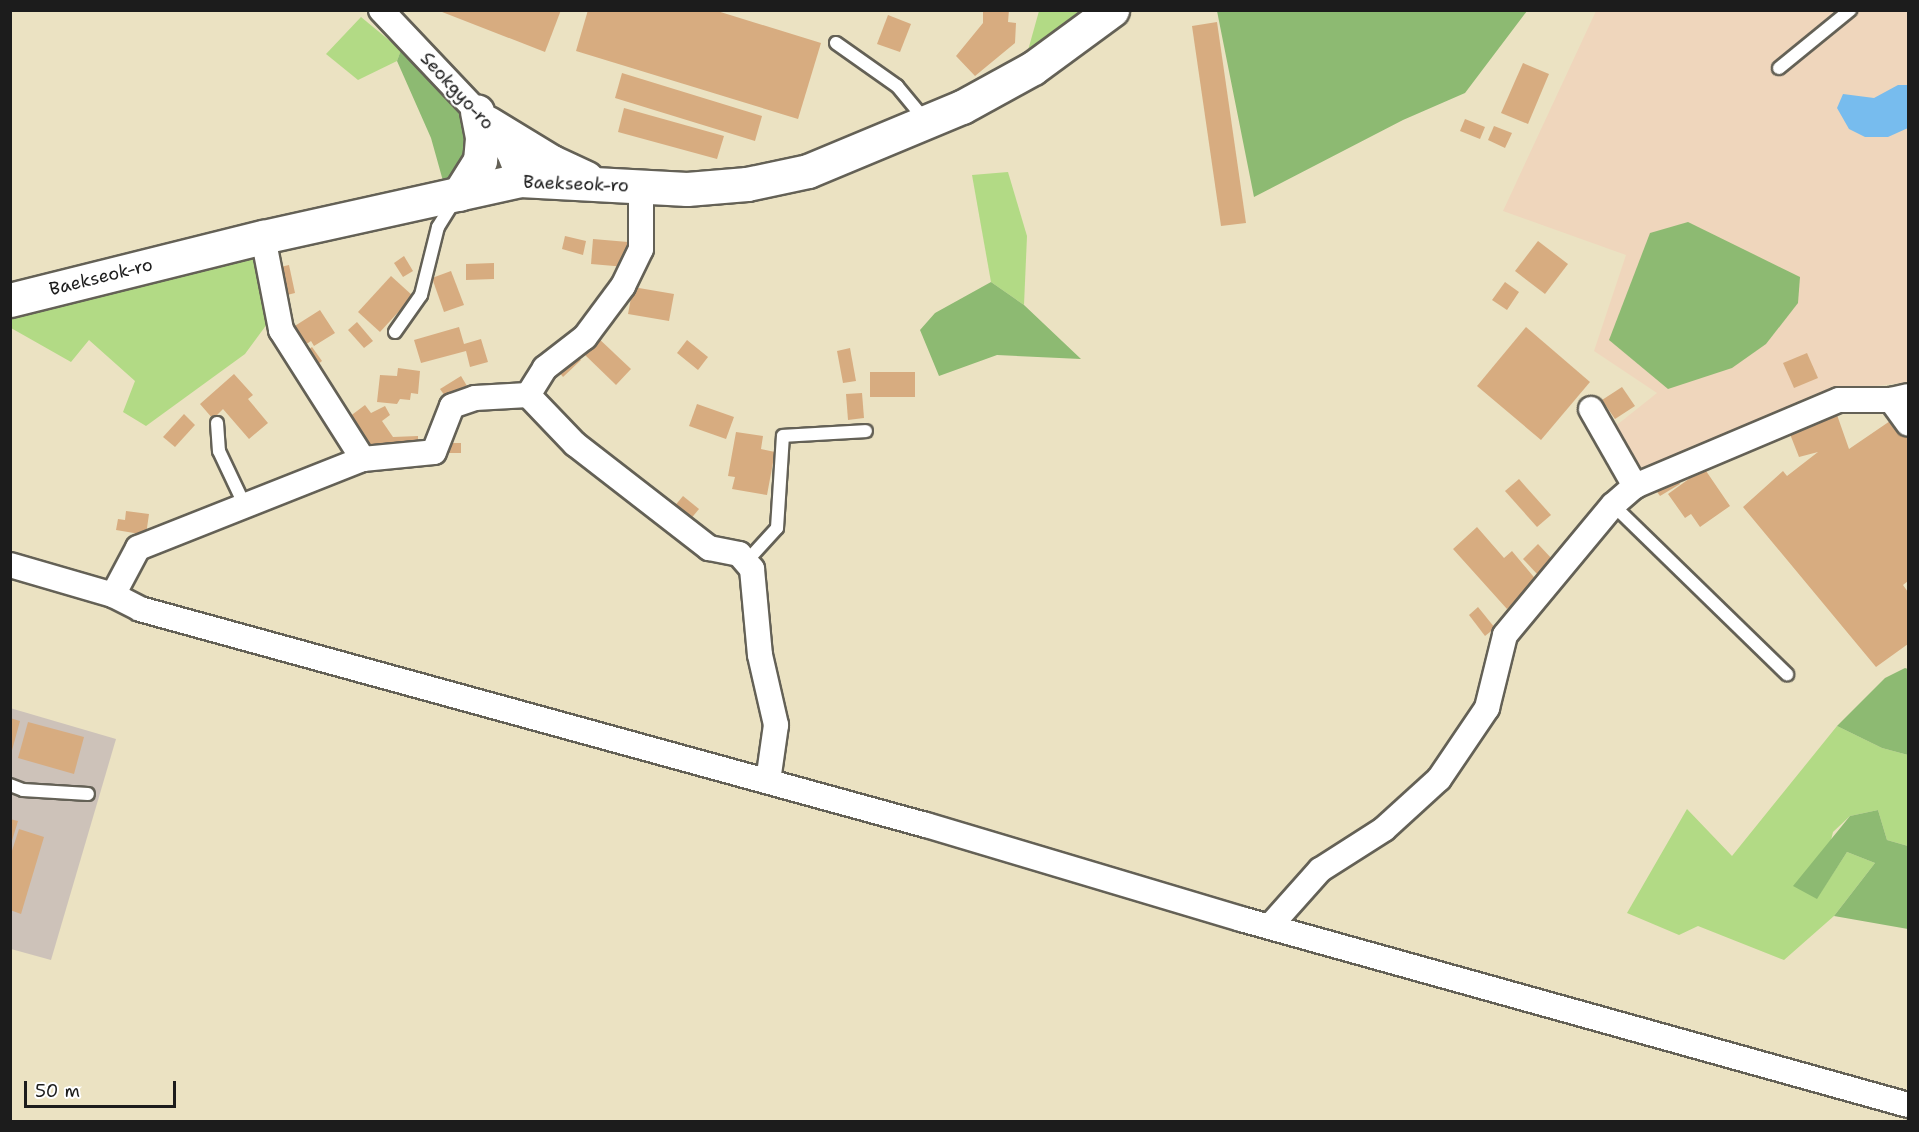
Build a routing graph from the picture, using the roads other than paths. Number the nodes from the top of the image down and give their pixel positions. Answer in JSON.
{"nodes":[{"id":1,"x":381,"y":10,"type":"edge"},
{"id":2,"x":1112,"y":10,"type":"edge"},
{"id":3,"x":1850,"y":10,"type":"edge"},
{"id":4,"x":836,"y":43,"type":"dead end"},
{"id":5,"x":1779,"y":68,"type":"dead end"},
{"id":6,"x":483,"y":117,"type":"junction"},
{"id":7,"x":927,"y":122,"type":"junction"},
{"id":8,"x":520,"y":180,"type":"junction"},
{"id":9,"x":604,"y":185,"type":"junction"},
{"id":10,"x":641,"y":187,"type":"junction"},
{"id":11,"x":459,"y":194,"type":"junction"},
{"id":12,"x":263,"y":237,"type":"junction"},
{"id":13,"x":10,"y":300,"type":"edge"},
{"id":14,"x":394,"y":332,"type":"dead end"},
{"id":15,"x":528,"y":395,"type":"junction"},
{"id":16,"x":1900,"y":398,"type":"edge"},
{"id":17,"x":1591,"y":409,"type":"dead end"},
{"id":18,"x":217,"y":423,"type":"dead end"},
{"id":19,"x":1908,"y":423,"type":"edge"},
{"id":20,"x":866,"y":431,"type":"dead end"},
{"id":21,"x":363,"y":459,"type":"junction"},
{"id":22,"x":1635,"y":486,"type":"junction"},
{"id":23,"x":1613,"y":505,"type":"junction"},
{"id":24,"x":245,"y":506,"type":"junction"},
{"id":25,"x":746,"y":562,"type":"junction"},
{"id":26,"x":10,"y":565,"type":"edge"},
{"id":27,"x":113,"y":595,"type":"junction"},
{"id":28,"x":1787,"y":674,"type":"dead end"},
{"id":29,"x":768,"y":781,"type":"junction"},
{"id":30,"x":10,"y":785,"type":"edge"},
{"id":31,"x":88,"y":794,"type":"dead end"},
{"id":32,"x":1271,"y":926,"type":"junction"},
{"id":33,"x":1908,"y":1105,"type":"edge"}],
"edges":[{"from":1,"to":6,"type":"street","name":"Seokgyo-ro"},
{"from":2,"to":7,"type":"street","name":"Baekseok-ro"},
{"from":3,"to":5,"type":"lane"},
{"from":4,"to":7,"type":"lane"},
{"from":6,"to":8,"type":"street","name":"Seokgyo-ro"},
{"from":6,"to":9,"type":"street"},
{"from":6,"to":11,"type":"street"},
{"from":7,"to":10,"type":"street","name":"Baekseok-ro"},
{"from":8,"to":9,"type":"street","name":"Baekseok-ro"},
{"from":8,"to":11,"type":"street","name":"Baekseok-ro"},
{"from":9,"to":10,"type":"street","name":"Baekseok-ro"},
{"from":10,"to":15,"type":"street"},
{"from":11,"to":12,"type":"street","name":"Baekseok-ro"},
{"from":11,"to":14,"type":"lane"},
{"from":12,"to":13,"type":"street","name":"Baekseok-ro"},
{"from":12,"to":21,"type":"street"},
{"from":15,"to":21,"type":"street"},
{"from":15,"to":25,"type":"street"},
{"from":16,"to":19,"type":"street"},
{"from":16,"to":22,"type":"street"},
{"from":17,"to":22,"type":"street"},
{"from":18,"to":24,"type":"lane"},
{"from":20,"to":25,"type":"lane"},
{"from":21,"to":24,"type":"street"},
{"from":22,"to":23,"type":"street"},
{"from":23,"to":28,"type":"lane"},
{"from":23,"to":32,"type":"street"},
{"from":24,"to":27,"type":"street"},
{"from":25,"to":29,"type":"street"},
{"from":26,"to":27,"type":"street"},
{"from":27,"to":29,"type":"street"},
{"from":29,"to":32,"type":"street"},
{"from":30,"to":31,"type":"lane"},
{"from":32,"to":33,"type":"street"}]}
